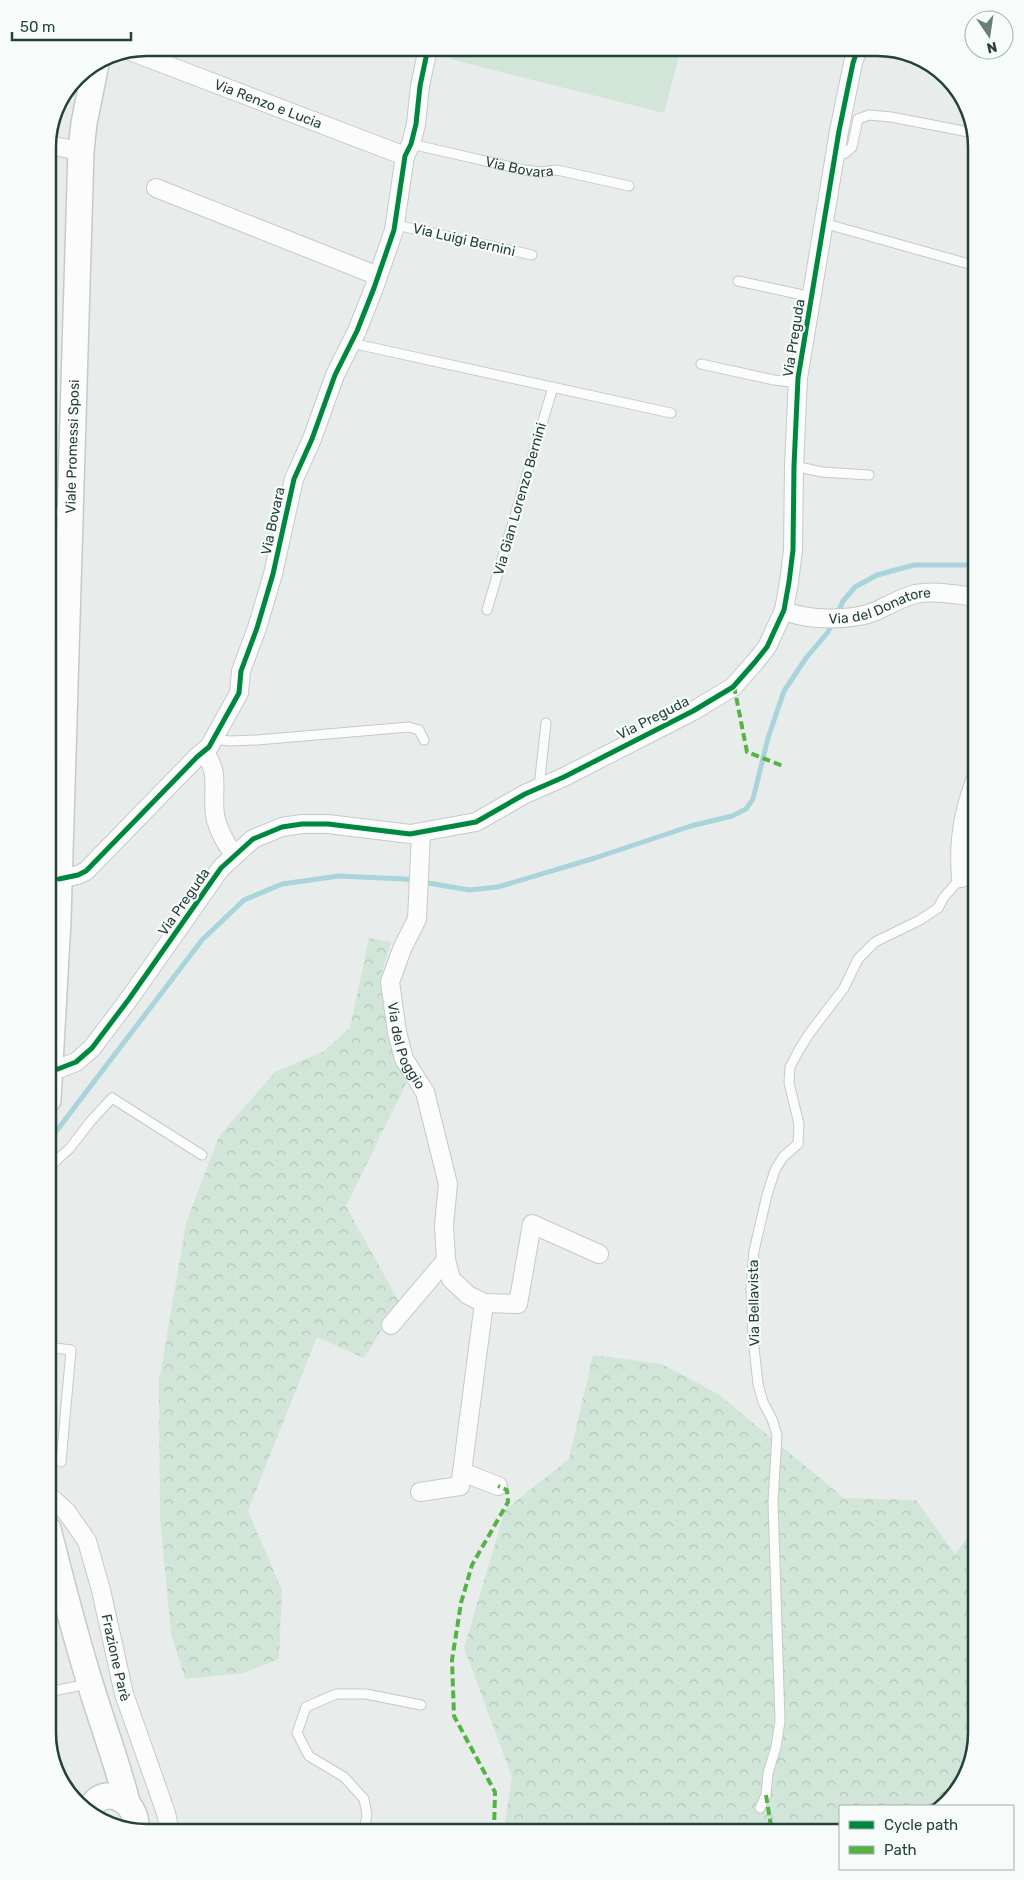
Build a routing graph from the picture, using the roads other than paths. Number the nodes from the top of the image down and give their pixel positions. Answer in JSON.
{"nodes":[{"id":1,"x":145,"y":56,"type":"edge"},
{"id":2,"x":426,"y":56,"type":"edge"},
{"id":3,"x":855,"y":56,"type":"edge"},
{"id":4,"x":94,"y":74,"type":"edge"},
{"id":5,"x":966,"y":132,"type":"edge"},
{"id":6,"x":56,"y":147,"type":"edge"},
{"id":7,"x":408,"y":150,"type":"junction"},
{"id":8,"x":81,"y":151,"type":"junction"},
{"id":9,"x":835,"y":154,"type":"junction"},
{"id":10,"x":629,"y":186,"type":"dead end"},
{"id":11,"x":156,"y":188,"type":"dead end"},
{"id":12,"x":823,"y":223,"type":"junction"},
{"id":13,"x":396,"y":225,"type":"junction"},
{"id":14,"x":532,"y":255,"type":"dead end"},
{"id":15,"x":968,"y":264,"type":"edge"},
{"id":16,"x":378,"y":276,"type":"junction"},
{"id":17,"x":738,"y":280,"type":"dead end"},
{"id":18,"x":812,"y":296,"type":"junction"},
{"id":19,"x":351,"y":342,"type":"junction"},
{"id":20,"x":701,"y":364,"type":"dead end"},
{"id":21,"x":798,"y":383,"type":"junction"},
{"id":22,"x":553,"y":387,"type":"junction"},
{"id":23,"x":671,"y":413,"type":"dead end"},
{"id":24,"x":794,"y":466,"type":"junction"},
{"id":25,"x":869,"y":475,"type":"dead end"},
{"id":26,"x":59,"y":514,"type":"edge"},
{"id":27,"x":968,"y":596,"type":"edge"},
{"id":28,"x":487,"y":610,"type":"dead end"},
{"id":29,"x":784,"y":610,"type":"junction"},
{"id":30,"x":546,"y":724,"type":"dead end"},
{"id":31,"x":424,"y":740,"type":"dead end"},
{"id":32,"x":209,"y":746,"type":"junction"},
{"id":33,"x":539,"y":788,"type":"junction"},
{"id":34,"x":968,"y":800,"type":"edge"},
{"id":35,"x":421,"y":833,"type":"junction"},
{"id":36,"x":234,"y":855,"type":"junction"},
{"id":37,"x":968,"y":872,"type":"edge"},
{"id":38,"x":968,"y":875,"type":"edge"},
{"id":39,"x":59,"y":879,"type":"junction"},
{"id":40,"x":56,"y":900,"type":"edge"},
{"id":41,"x":56,"y":1069,"type":"edge"},
{"id":42,"x":202,"y":1155,"type":"dead end"},
{"id":43,"x":56,"y":1161,"type":"edge"},
{"id":44,"x":599,"y":1254,"type":"dead end"},
{"id":45,"x":446,"y":1260,"type":"junction"},
{"id":46,"x":484,"y":1303,"type":"junction"},
{"id":47,"x":391,"y":1324,"type":"dead end"},
{"id":48,"x":56,"y":1348,"type":"edge"},
{"id":49,"x":61,"y":1462,"type":"dead end"},
{"id":50,"x":462,"y":1472,"type":"junction"},
{"id":51,"x":498,"y":1486,"type":"dead end"},
{"id":52,"x":420,"y":1492,"type":"dead end"},
{"id":53,"x":56,"y":1502,"type":"edge"},
{"id":54,"x":56,"y":1559,"type":"edge"},
{"id":55,"x":90,"y":1684,"type":"junction"},
{"id":56,"x":56,"y":1690,"type":"edge"},
{"id":57,"x":421,"y":1705,"type":"dead end"},
{"id":58,"x":114,"y":1755,"type":"junction"},
{"id":59,"x":127,"y":1802,"type":"junction"},
{"id":60,"x":93,"y":1805,"type":"edge"},
{"id":61,"x":93,"y":1805,"type":"edge"},
{"id":62,"x":760,"y":1808,"type":"dead end"},
{"id":63,"x":136,"y":1823,"type":"edge"},
{"id":64,"x":168,"y":1824,"type":"edge"},
{"id":65,"x":365,"y":1824,"type":"edge"}],
"edges":[{"from":1,"to":7,"type":"street","name":"Via Renzo e Lucia"},
{"from":2,"to":7,"type":"street","name":"Via Bovara"},
{"from":3,"to":9,"type":"street","name":"Via Preguda"},
{"from":4,"to":8,"type":"main road","name":"Viale Promessi Sposi"},
{"from":5,"to":9,"type":"lane"},
{"from":6,"to":8,"type":"street"},
{"from":7,"to":10,"type":"lane","name":"Via Bovara"},
{"from":7,"to":13,"type":"street","name":"Via Bovara"},
{"from":8,"to":26,"type":"main road","name":"Viale Promessi Sposi"},
{"from":9,"to":12,"type":"street","name":"Via Preguda"},
{"from":11,"to":16,"type":"street"},
{"from":12,"to":15,"type":"lane"},
{"from":12,"to":18,"type":"street","name":"Via Preguda"},
{"from":13,"to":14,"type":"lane","name":"Via Luigi Bernini"},
{"from":13,"to":16,"type":"street","name":"Via Bovara"},
{"from":16,"to":19,"type":"street","name":"Via Bovara"},
{"from":17,"to":18,"type":"lane","name":"Via Preguda"},
{"from":18,"to":21,"type":"street","name":"Via Preguda"},
{"from":19,"to":22,"type":"lane"},
{"from":19,"to":32,"type":"street","name":"Via Bovara"},
{"from":20,"to":21,"type":"lane","name":"Via Preguda"},
{"from":21,"to":24,"type":"street","name":"Via Preguda"},
{"from":22,"to":23,"type":"lane"},
{"from":22,"to":28,"type":"lane","name":"Via Gian Lorenzo Bernini"},
{"from":24,"to":25,"type":"lane"},
{"from":24,"to":29,"type":"street","name":"Via Preguda"},
{"from":26,"to":39,"type":"main road","name":"Viale Promessi Sposi"},
{"from":27,"to":29,"type":"street","name":"Via del Donatore"},
{"from":29,"to":33,"type":"street","name":"Via Preguda"},
{"from":30,"to":33,"type":"lane"},
{"from":31,"to":32,"type":"lane"},
{"from":32,"to":36,"type":"street"},
{"from":32,"to":39,"type":"street","name":"Via Bovara"},
{"from":33,"to":35,"type":"street","name":"Via Preguda"},
{"from":34,"to":37,"type":"street"},
{"from":35,"to":36,"type":"street","name":"Via Preguda"},
{"from":35,"to":45,"type":"street","name":"Via del Poggio"},
{"from":36,"to":41,"type":"street","name":"Via Preguda"},
{"from":38,"to":62,"type":"lane","name":"Via Bellavista"},
{"from":39,"to":40,"type":"main road","name":"Viale Promessi Sposi"},
{"from":42,"to":43,"type":"lane"},
{"from":44,"to":46,"type":"street","name":"Via del Poggio"},
{"from":45,"to":46,"type":"street","name":"Via del Poggio"},
{"from":45,"to":47,"type":"street"},
{"from":46,"to":50,"type":"street"},
{"from":48,"to":49,"type":"lane"},
{"from":50,"to":51,"type":"street"},
{"from":50,"to":52,"type":"street"},
{"from":53,"to":64,"type":"street","name":"Frazione Parè"},
{"from":54,"to":55,"type":"main road"},
{"from":55,"to":56,"type":"lane"},
{"from":55,"to":58,"type":"main road"},
{"from":57,"to":65,"type":"lane"},
{"from":58,"to":59,"type":"main road"},
{"from":58,"to":60,"type":"main road"},
{"from":59,"to":61,"type":"main road"},
{"from":59,"to":63,"type":"main road"}]}
